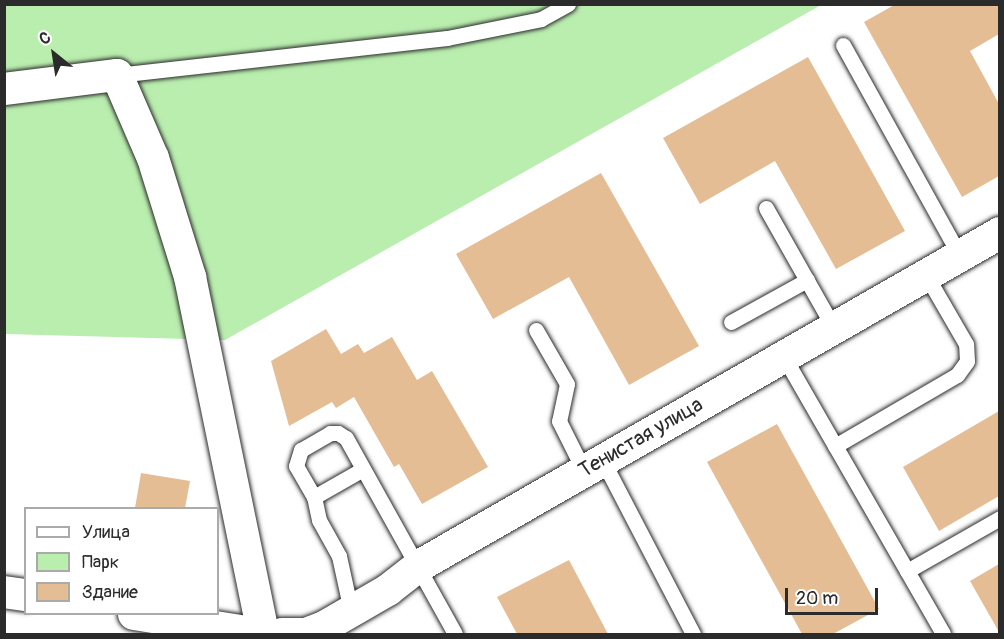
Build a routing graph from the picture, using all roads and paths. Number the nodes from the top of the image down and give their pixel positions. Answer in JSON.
{"nodes":[{"id":1,"x":568,"y":4,"type":"edge"},
{"id":2,"x":843,"y":45,"type":"dead end"},
{"id":3,"x":117,"y":75,"type":"junction"},
{"id":4,"x":4,"y":89,"type":"edge"},
{"id":5,"x":766,"y":208,"type":"dead end"},
{"id":6,"x":999,"y":233,"type":"edge"},
{"id":7,"x":960,"y":256,"type":"junction"},
{"id":8,"x":926,"y":275,"type":"junction"},
{"id":9,"x":807,"y":280,"type":"junction"},
{"id":10,"x":731,"y":322,"type":"dead end"},
{"id":11,"x":834,"y":328,"type":"junction"},
{"id":12,"x":536,"y":330,"type":"dead end"},
{"id":13,"x":784,"y":357,"type":"junction"},
{"id":14,"x":835,"y":446,"type":"junction"},
{"id":15,"x":593,"y":466,"type":"junction"},
{"id":16,"x":363,"y":469,"type":"junction"},
{"id":17,"x":314,"y":497,"type":"junction"},
{"id":18,"x":999,"y":518,"type":"edge"},
{"id":19,"x":419,"y":566,"type":"junction"},
{"id":20,"x":907,"y":571,"type":"junction"},
{"id":21,"x":4,"y":592,"type":"edge"},
{"id":22,"x":24,"y":595,"type":"edge"},
{"id":23,"x":351,"y":611,"type":"junction"},
{"id":24,"x":140,"y":615,"type":"edge"},
{"id":25,"x":261,"y":634,"type":"edge"},
{"id":26,"x":282,"y":634,"type":"edge"},
{"id":27,"x":455,"y":634,"type":"edge"},
{"id":28,"x":693,"y":634,"type":"edge"},
{"id":29,"x":943,"y":634,"type":"edge"}],
"edges":[{"from":1,"to":3,"type":"lane"},
{"from":2,"to":7,"type":"lane"},
{"from":3,"to":4,"type":"street"},
{"from":3,"to":25,"type":"street"},
{"from":5,"to":9,"type":"lane"},
{"from":6,"to":7,"type":"street","name":"Тенистая улица"},
{"from":7,"to":8,"type":"street","name":"Тенистая улица"},
{"from":8,"to":11,"type":"street","name":"Тенистая улица"},
{"from":8,"to":14,"type":"lane"},
{"from":9,"to":10,"type":"lane"},
{"from":9,"to":11,"type":"lane"},
{"from":11,"to":13,"type":"street","name":"Тенистая улица"},
{"from":12,"to":15,"type":"lane"},
{"from":13,"to":14,"type":"lane"},
{"from":13,"to":15,"type":"street","name":"Тенистая улица"},
{"from":14,"to":20,"type":"lane"},
{"from":15,"to":19,"type":"street","name":"Тенистая улица"},
{"from":15,"to":28,"type":"lane"},
{"from":16,"to":17,"type":"lane"},
{"from":16,"to":17,"type":"lane"},
{"from":16,"to":19,"type":"lane"},
{"from":17,"to":23,"type":"lane"},
{"from":18,"to":20,"type":"lane"},
{"from":19,"to":23,"type":"street","name":"Тенистая улица"},
{"from":19,"to":27,"type":"lane"},
{"from":20,"to":29,"type":"lane"},
{"from":21,"to":22,"type":"street"},
{"from":23,"to":26,"type":"street","name":"Тенистая улица"},
{"from":24,"to":25,"type":"street"}]}
